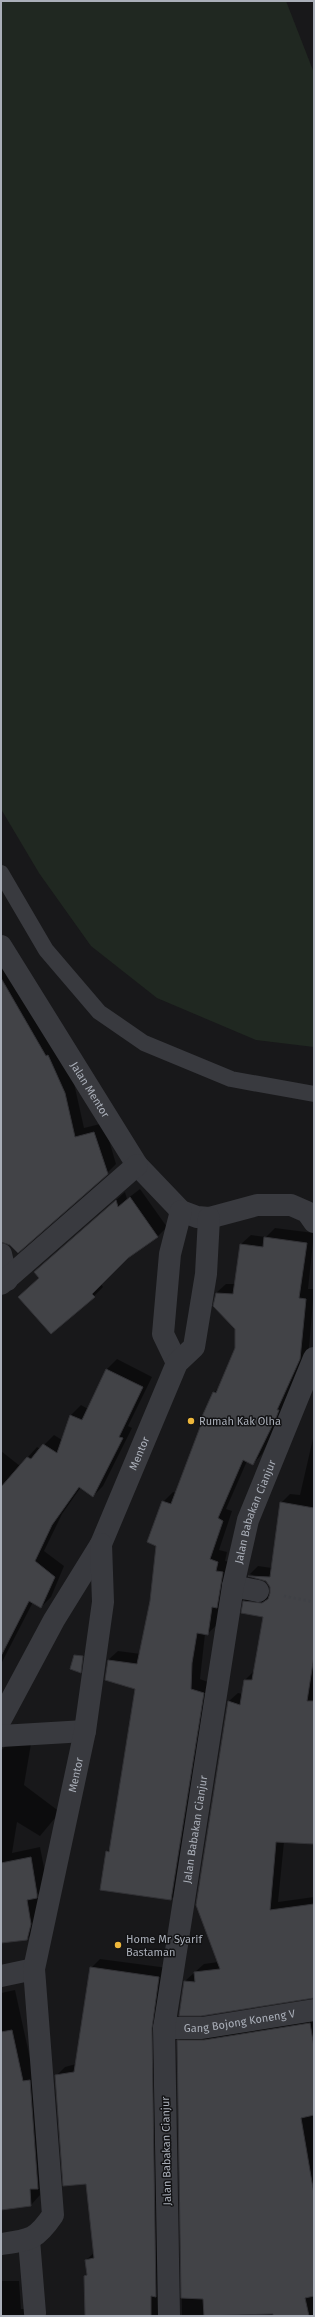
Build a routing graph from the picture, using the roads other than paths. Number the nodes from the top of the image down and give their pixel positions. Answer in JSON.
{"nodes":[{"id":1,"x":1,"y":873,"type":"edge"},
{"id":2,"x":1,"y":946,"type":"edge"},
{"id":3,"x":314,"y":1094,"type":"edge"},
{"id":4,"x":137,"y":1165,"type":"junction"},
{"id":5,"x":196,"y":1215,"type":"junction"},
{"id":6,"x":314,"y":1222,"type":"edge"},
{"id":7,"x":1,"y":1254,"type":"edge"},
{"id":8,"x":4,"y":1282,"type":"edge"},
{"id":9,"x":314,"y":1358,"type":"edge"},
{"id":10,"x":177,"y":1363,"type":"junction"},
{"id":11,"x":100,"y":1544,"type":"junction"},
{"id":12,"x":233,"y":1586,"type":"junction"},
{"id":13,"x":258,"y":1591,"type":"dead end"},
{"id":14,"x":1,"y":1719,"type":"edge"},
{"id":15,"x":85,"y":1731,"type":"junction"},
{"id":16,"x":1,"y":1736,"type":"edge"},
{"id":17,"x":34,"y":1969,"type":"junction"},
{"id":18,"x":1,"y":1976,"type":"edge"},
{"id":19,"x":314,"y":2010,"type":"edge"},
{"id":20,"x":164,"y":2028,"type":"junction"},
{"id":21,"x":29,"y":2240,"type":"junction"},
{"id":22,"x":1,"y":2244,"type":"edge"},
{"id":23,"x":35,"y":2313,"type":"dead end"},
{"id":24,"x":169,"y":2316,"type":"edge"}],
"edges":[{"from":1,"to":3,"type":"lane"},
{"from":2,"to":4,"type":"street","name":"Jalan Mentor"},
{"from":4,"to":5,"type":"street","name":"Jalan Mentor"},
{"from":4,"to":8,"type":"street"},
{"from":5,"to":6,"type":"street"},
{"from":5,"to":10,"type":"street","name":"Mentor"},
{"from":5,"to":10,"type":"street"},
{"from":7,"to":8,"type":"street"},
{"from":9,"to":12,"type":"street","name":"Jalan Babakan Cianjur"},
{"from":10,"to":11,"type":"street","name":"Mentor"},
{"from":11,"to":14,"type":"street","name":"Mentor"},
{"from":11,"to":15,"type":"street","name":"Mentor"},
{"from":12,"to":13,"type":"street"},
{"from":12,"to":20,"type":"street","name":"Jalan Babakan Cianjur"},
{"from":15,"to":16,"type":"street"},
{"from":15,"to":17,"type":"street","name":"Mentor"},
{"from":17,"to":18,"type":"street"},
{"from":17,"to":21,"type":"street","name":"Mentor"},
{"from":19,"to":20,"type":"street","name":"Gang Bojong Koneng V"},
{"from":20,"to":24,"type":"street","name":"Jalan Babakan Cianjur"},
{"from":21,"to":22,"type":"street"},
{"from":21,"to":23,"type":"street"}]}
